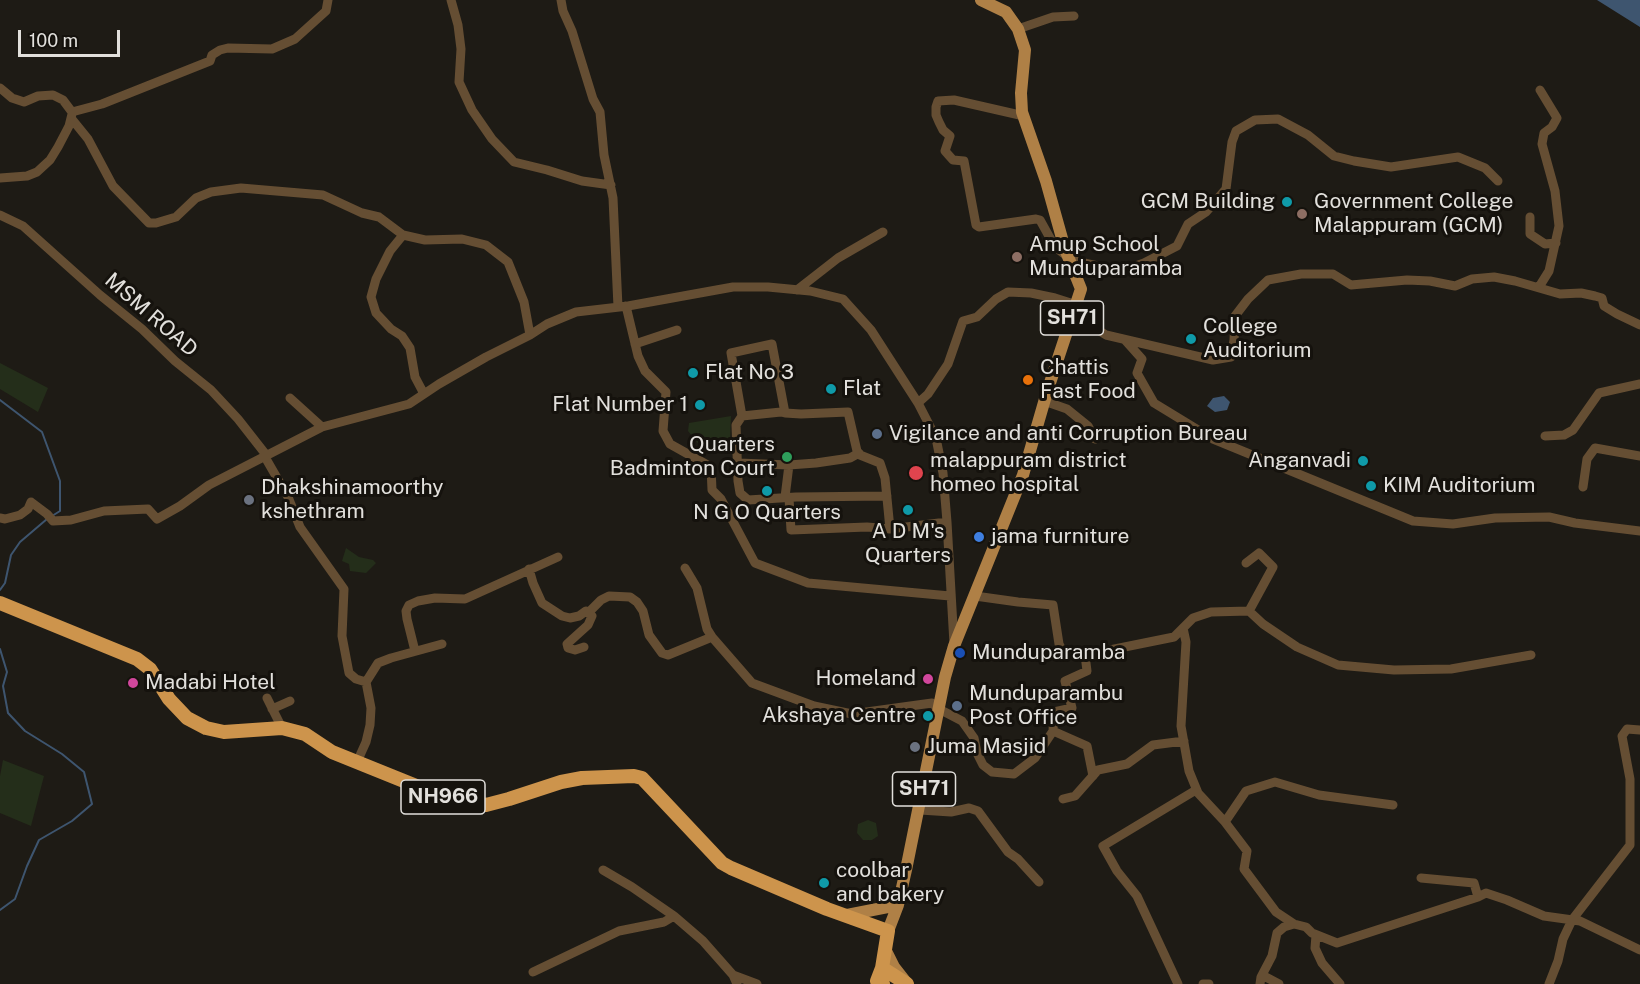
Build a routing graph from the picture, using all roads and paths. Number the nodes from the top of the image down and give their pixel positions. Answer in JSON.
{"nodes":[{"id":1,"x":328,"y":0,"type":"edge"},
{"id":2,"x":451,"y":0,"type":"edge"},
{"id":3,"x":561,"y":0,"type":"edge"},
{"id":4,"x":981,"y":0,"type":"edge"},
{"id":5,"x":1074,"y":16,"type":"dead end"},
{"id":6,"x":1018,"y":30,"type":"junction"},
{"id":7,"x":0,"y":88,"type":"edge"},
{"id":8,"x":1540,"y":90,"type":"dead end"},
{"id":9,"x":72,"y":115,"type":"junction"},
{"id":10,"x":1024,"y":116,"type":"junction"},
{"id":11,"x":0,"y":178,"type":"edge"},
{"id":12,"x":1498,"y":181,"type":"dead end"},
{"id":13,"x":611,"y":185,"type":"junction"},
{"id":14,"x":0,"y":215,"type":"edge"},
{"id":15,"x":1530,"y":217,"type":"dead end"},
{"id":16,"x":883,"y":232,"type":"dead end"},
{"id":17,"x":402,"y":235,"type":"junction"},
{"id":18,"x":1556,"y":243,"type":"junction"},
{"id":19,"x":1069,"y":258,"type":"junction"},
{"id":20,"x":1539,"y":287,"type":"junction"},
{"id":21,"x":797,"y":290,"type":"junction"},
{"id":22,"x":1077,"y":305,"type":"junction"},
{"id":23,"x":622,"y":306,"type":"junction"},
{"id":24,"x":1640,"y":325,"type":"edge"},
{"id":25,"x":676,"y":330,"type":"dead end"},
{"id":26,"x":530,"y":335,"type":"junction"},
{"id":27,"x":1125,"y":340,"type":"junction"},
{"id":28,"x":635,"y":344,"type":"junction"},
{"id":29,"x":1640,"y":384,"type":"edge"},
{"id":30,"x":424,"y":394,"type":"junction"},
{"id":31,"x":290,"y":398,"type":"dead end"},
{"id":32,"x":1044,"y":401,"type":"junction"},
{"id":33,"x":918,"y":403,"type":"junction"},
{"id":34,"x":785,"y":412,"type":"junction"},
{"id":35,"x":742,"y":416,"type":"junction"},
{"id":36,"x":322,"y":427,"type":"junction"},
{"id":37,"x":1545,"y":436,"type":"dead end"},
{"id":38,"x":1095,"y":439,"type":"dead end"},
{"id":39,"x":859,"y":453,"type":"junction"},
{"id":40,"x":1640,"y":456,"type":"edge"},
{"id":41,"x":266,"y":457,"type":"junction"},
{"id":42,"x":738,"y":463,"type":"junction"},
{"id":43,"x":789,"y":465,"type":"junction"},
{"id":44,"x":1583,"y":487,"type":"dead end"},
{"id":45,"x":887,"y":496,"type":"junction"},
{"id":46,"x":787,"y":498,"type":"junction"},
{"id":47,"x":0,"y":518,"type":"edge"},
{"id":48,"x":947,"y":522,"type":"junction"},
{"id":49,"x":890,"y":529,"type":"junction"},
{"id":50,"x":1640,"y":531,"type":"edge"},
{"id":51,"x":558,"y":557,"type":"dead end"},
{"id":52,"x":1246,"y":563,"type":"dead end"},
{"id":53,"x":685,"y":568,"type":"dead end"},
{"id":54,"x":529,"y":569,"type":"junction"},
{"id":55,"x":950,"y":596,"type":"junction"},
{"id":56,"x":975,"y":596,"type":"junction"},
{"id":57,"x":0,"y":603,"type":"edge"},
{"id":58,"x":1249,"y":611,"type":"junction"},
{"id":59,"x":588,"y":613,"type":"junction"},
{"id":60,"x":1183,"y":628,"type":"junction"},
{"id":61,"x":712,"y":637,"type":"junction"},
{"id":62,"x":442,"y":644,"type":"dead end"},
{"id":63,"x":954,"y":646,"type":"junction"},
{"id":64,"x":584,"y":647,"type":"dead end"},
{"id":65,"x":415,"y":651,"type":"junction"},
{"id":66,"x":1532,"y":655,"type":"dead end"},
{"id":67,"x":1085,"y":656,"type":"junction"},
{"id":68,"x":366,"y":682,"type":"junction"},
{"id":69,"x":267,"y":698,"type":"dead end"},
{"id":70,"x":290,"y":701,"type":"dead end"},
{"id":71,"x":273,"y":709,"type":"junction"},
{"id":72,"x":939,"y":709,"type":"junction"},
{"id":73,"x":282,"y":728,"type":"junction"},
{"id":74,"x":1640,"y":730,"type":"edge"},
{"id":75,"x":1053,"y":731,"type":"junction"},
{"id":76,"x":1184,"y":741,"type":"junction"},
{"id":77,"x":357,"y":762,"type":"junction"},
{"id":78,"x":1093,"y":776,"type":"junction"},
{"id":79,"x":1635,"y":780,"type":"edge"},
{"id":80,"x":1195,"y":792,"type":"junction"},
{"id":81,"x":1063,"y":799,"type":"dead end"},
{"id":82,"x":1393,"y":805,"type":"dead end"},
{"id":83,"x":920,"y":810,"type":"junction"},
{"id":84,"x":1226,"y":822,"type":"junction"},
{"id":85,"x":603,"y":870,"type":"dead end"},
{"id":86,"x":1422,"y":878,"type":"dead end"},
{"id":87,"x":1039,"y":882,"type":"dead end"},
{"id":88,"x":1478,"y":897,"type":"junction"},
{"id":89,"x":898,"y":905,"type":"junction"},
{"id":90,"x":847,"y":915,"type":"junction"},
{"id":91,"x":674,"y":916,"type":"junction"},
{"id":92,"x":1572,"y":920,"type":"junction"},
{"id":93,"x":1294,"y":924,"type":"junction"},
{"id":94,"x":888,"y":931,"type":"junction"},
{"id":95,"x":1316,"y":935,"type":"junction"},
{"id":96,"x":885,"y":949,"type":"junction"},
{"id":97,"x":1640,"y":950,"type":"edge"},
{"id":98,"x":533,"y":972,"type":"dead end"},
{"id":99,"x":880,"y":979,"type":"edge"},
{"id":100,"x":735,"y":980,"type":"edge"},
{"id":101,"x":1261,"y":980,"type":"edge"},
{"id":102,"x":757,"y":984,"type":"edge"},
{"id":103,"x":907,"y":984,"type":"edge"},
{"id":104,"x":1178,"y":984,"type":"edge"},
{"id":105,"x":1203,"y":984,"type":"edge"},
{"id":106,"x":1209,"y":984,"type":"edge"},
{"id":107,"x":1279,"y":984,"type":"edge"},
{"id":108,"x":1340,"y":984,"type":"edge"},
{"id":109,"x":1549,"y":984,"type":"edge"}],
"edges":[{"from":1,"to":9,"type":"street"},
{"from":2,"to":13,"type":"street"},
{"from":3,"to":13,"type":"street"},
{"from":4,"to":6,"type":"main road","number":"SH71"},
{"from":5,"to":6,"type":"street"},
{"from":6,"to":10,"type":"main road","number":"SH71"},
{"from":7,"to":9,"type":"street"},
{"from":8,"to":18,"type":"street"},
{"from":9,"to":11,"type":"street"},
{"from":9,"to":17,"type":"street"},
{"from":10,"to":19,"type":"main road","number":"SH71"},
{"from":10,"to":19,"type":"street"},
{"from":12,"to":19,"type":"street"},
{"from":13,"to":23,"type":"street"},
{"from":14,"to":41,"type":"street","name":"MSM ROAD"},
{"from":15,"to":18,"type":"street"},
{"from":16,"to":21,"type":"street"},
{"from":17,"to":26,"type":"street"},
{"from":17,"to":30,"type":"street"},
{"from":18,"to":20,"type":"street"},
{"from":19,"to":22,"type":"main road","number":"SH71"},
{"from":20,"to":24,"type":"street"},
{"from":20,"to":27,"type":"street"},
{"from":21,"to":23,"type":"street"},
{"from":21,"to":33,"type":"street"},
{"from":22,"to":27,"type":"street"},
{"from":22,"to":32,"type":"main road","number":"SH71"},
{"from":22,"to":33,"type":"street"},
{"from":23,"to":26,"type":"street"},
{"from":23,"to":28,"type":"street"},
{"from":25,"to":28,"type":"street"},
{"from":26,"to":30,"type":"street"},
{"from":27,"to":50,"type":"street"},
{"from":28,"to":55,"type":"street"},
{"from":29,"to":37,"type":"street"},
{"from":30,"to":36,"type":"street"},
{"from":31,"to":36,"type":"street"},
{"from":32,"to":38,"type":"street"},
{"from":32,"to":56,"type":"main road","number":"SH71"},
{"from":33,"to":48,"type":"street"},
{"from":34,"to":35,"type":"street"},
{"from":34,"to":35,"type":"street"},
{"from":34,"to":39,"type":"street"},
{"from":35,"to":42,"type":"street"},
{"from":36,"to":41,"type":"street"},
{"from":39,"to":43,"type":"street"},
{"from":39,"to":45,"type":"street"},
{"from":40,"to":44,"type":"street"},
{"from":41,"to":47,"type":"street"},
{"from":41,"to":68,"type":"street","name":"MSM ROAD"},
{"from":42,"to":43,"type":"street"},
{"from":42,"to":46,"type":"street"},
{"from":43,"to":46,"type":"street"},
{"from":45,"to":46,"type":"street"},
{"from":45,"to":49,"type":"street"},
{"from":46,"to":49,"type":"street"},
{"from":48,"to":49,"type":"street"},
{"from":48,"to":55,"type":"street"},
{"from":51,"to":54,"type":"street"},
{"from":52,"to":58,"type":"street"},
{"from":53,"to":61,"type":"street"},
{"from":54,"to":59,"type":"street"},
{"from":54,"to":65,"type":"street"},
{"from":55,"to":63,"type":"street"},
{"from":56,"to":63,"type":"main road","number":"SH71"},
{"from":56,"to":67,"type":"street"},
{"from":57,"to":73,"type":"highway","number":"NH966"},
{"from":58,"to":60,"type":"street"},
{"from":58,"to":66,"type":"street"},
{"from":59,"to":61,"type":"street"},
{"from":59,"to":64,"type":"street"},
{"from":60,"to":67,"type":"street"},
{"from":60,"to":76,"type":"street"},
{"from":61,"to":72,"type":"street"},
{"from":62,"to":65,"type":"street"},
{"from":63,"to":72,"type":"main road","number":"SH71"},
{"from":65,"to":68,"type":"street"},
{"from":67,"to":75,"type":"street"},
{"from":68,"to":77,"type":"street"},
{"from":69,"to":71,"type":"street"},
{"from":70,"to":71,"type":"street"},
{"from":71,"to":73,"type":"street"},
{"from":72,"to":75,"type":"street"},
{"from":72,"to":83,"type":"main road","number":"SH71"},
{"from":73,"to":77,"type":"highway","number":"NH966"},
{"from":74,"to":79,"type":"street"},
{"from":75,"to":78,"type":"street"},
{"from":76,"to":78,"type":"street"},
{"from":76,"to":80,"type":"street"},
{"from":77,"to":90,"type":"highway","number":"NH966"},
{"from":78,"to":81,"type":"street"},
{"from":79,"to":92,"type":"street"},
{"from":80,"to":84,"type":"street"},
{"from":80,"to":104,"type":"street"},
{"from":82,"to":84,"type":"street"},
{"from":83,"to":87,"type":"street"},
{"from":83,"to":89,"type":"main road","number":"SH71"},
{"from":84,"to":93,"type":"street"},
{"from":85,"to":91,"type":"street"},
{"from":86,"to":88,"type":"street"},
{"from":88,"to":92,"type":"street"},
{"from":88,"to":95,"type":"street"},
{"from":89,"to":90,"type":"main road"},
{"from":89,"to":94,"type":"main road","number":"SH71"},
{"from":90,"to":94,"type":"highway","number":"NH966"},
{"from":91,"to":98,"type":"street"},
{"from":91,"to":100,"type":"street"},
{"from":92,"to":97,"type":"street"},
{"from":92,"to":109,"type":"street"},
{"from":93,"to":95,"type":"street"},
{"from":93,"to":101,"type":"street"},
{"from":94,"to":96,"type":"highway"},
{"from":95,"to":108,"type":"street"},
{"from":96,"to":99,"type":"highway"},
{"from":96,"to":103,"type":"main road"},
{"from":99,"to":103,"type":"highway"},
{"from":100,"to":102,"type":"street"},
{"from":101,"to":107,"type":"street"},
{"from":105,"to":106,"type":"street"}]}
